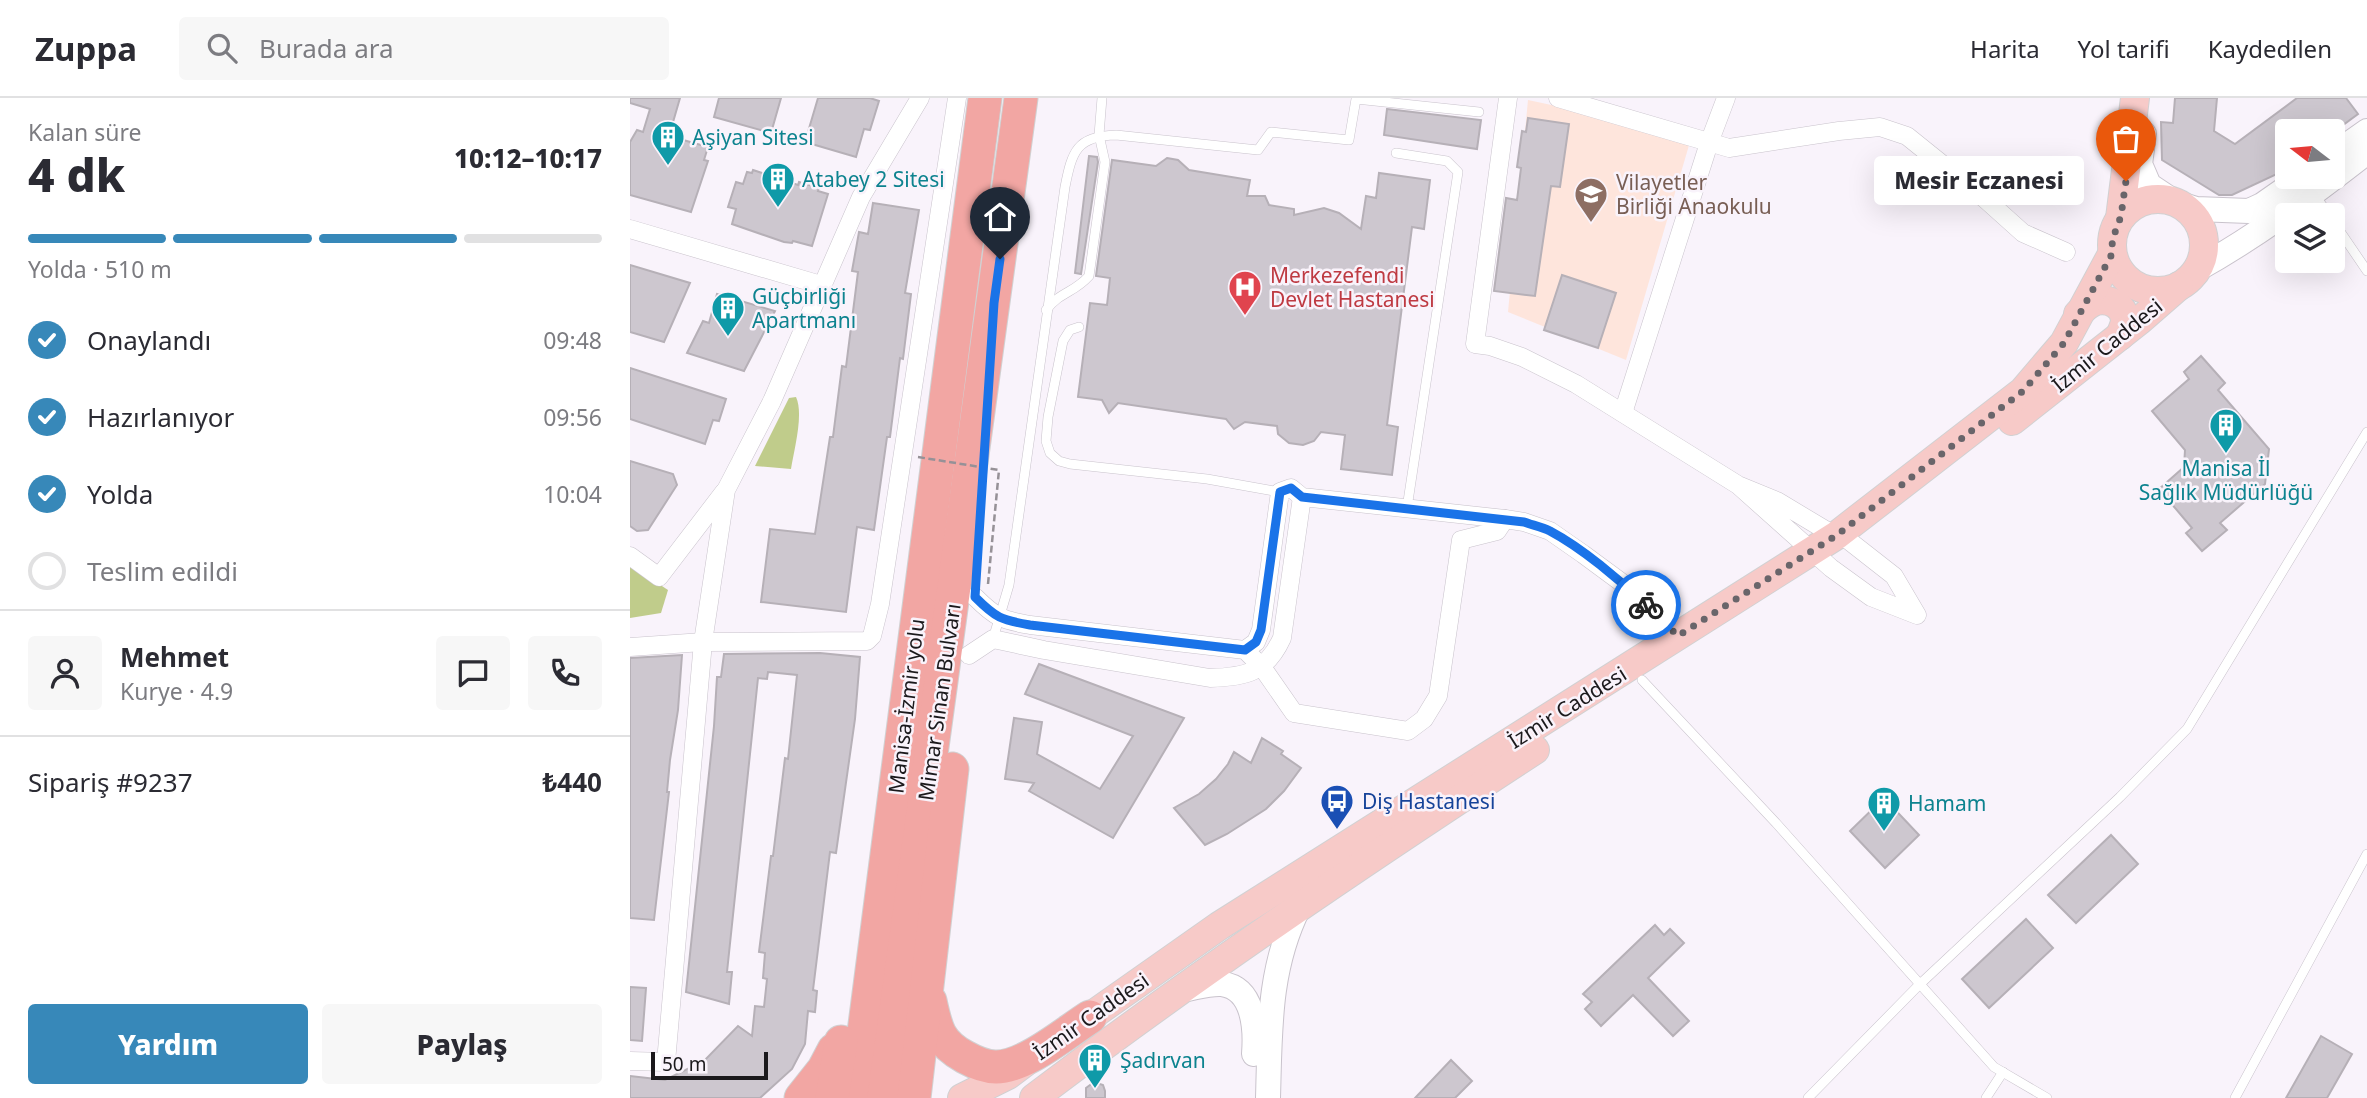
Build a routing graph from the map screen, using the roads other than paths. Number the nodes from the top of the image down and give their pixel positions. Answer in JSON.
{"nodes":[{"id":1,"x":920,"y":98,"type":"edge"},
{"id":2,"x":957,"y":98,"type":"edge"},
{"id":3,"x":985,"y":98,"type":"edge"},
{"id":4,"x":1021,"y":98,"type":"edge"},
{"id":5,"x":1102,"y":98,"type":"edge"},
{"id":6,"x":1508,"y":98,"type":"edge"},
{"id":7,"x":1558,"y":98,"type":"edge"},
{"id":8,"x":1726,"y":98,"type":"edge"},
{"id":9,"x":2135,"y":98,"type":"edge"},
{"id":10,"x":2148,"y":98,"type":"edge"},
{"id":11,"x":1479,"y":112,"type":"dead end"},
{"id":12,"x":2367,"y":131,"type":"edge"},
{"id":13,"x":1099,"y":135,"type":"junction"},
{"id":14,"x":1709,"y":143,"type":"junction"},
{"id":15,"x":2345,"y":147,"type":"edge"},
{"id":16,"x":2367,"y":152,"type":"edge"},
{"id":17,"x":1396,"y":153,"type":"dead end"},
{"id":18,"x":2345,"y":164,"type":"edge"},
{"id":19,"x":2299,"y":189,"type":"edge"},
{"id":20,"x":2303,"y":189,"type":"edge"},
{"id":21,"x":2176,"y":203,"type":"junction"},
{"id":22,"x":2120,"y":218,"type":"junction"},
{"id":23,"x":630,"y":229,"type":"edge"},
{"id":24,"x":2345,"y":239,"type":"edge"},
{"id":25,"x":2066,"y":252,"type":"dead end"},
{"id":26,"x":2112,"y":254,"type":"junction"},
{"id":27,"x":2367,"y":271,"type":"edge"},
{"id":28,"x":2188,"y":278,"type":"junction"},
{"id":29,"x":821,"y":285,"type":"junction"},
{"id":30,"x":994,"y":303,"type":"junction"},
{"id":31,"x":1046,"y":311,"type":"junction"},
{"id":32,"x":2078,"y":314,"type":"junction"},
{"id":33,"x":956,"y":317,"type":"junction"},
{"id":34,"x":1079,"y":327,"type":"dead end"},
{"id":35,"x":2120,"y":336,"type":"junction"},
{"id":36,"x":1623,"y":413,"type":"junction"},
{"id":37,"x":2367,"y":432,"type":"edge"},
{"id":38,"x":1738,"y":485,"type":"junction"},
{"id":39,"x":726,"y":490,"type":"junction"},
{"id":40,"x":1280,"y":492,"type":"junction"},
{"id":41,"x":1302,"y":497,"type":"junction"},
{"id":42,"x":1407,"y":508,"type":"junction"},
{"id":43,"x":1505,"y":519,"type":"junction"},
{"id":44,"x":1843,"y":538,"type":"junction"},
{"id":45,"x":1816,"y":555,"type":"junction"},
{"id":46,"x":630,"y":556,"type":"edge"},
{"id":47,"x":982,"y":590,"type":"junction"},
{"id":48,"x":1000,"y":618,"type":"junction"},
{"id":49,"x":703,"y":642,"type":"junction"},
{"id":50,"x":1683,"y":643,"type":"junction"},
{"id":51,"x":630,"y":647,"type":"edge"},
{"id":52,"x":981,"y":647,"type":"junction"},
{"id":53,"x":1245,"y":650,"type":"junction"},
{"id":54,"x":1262,"y":667,"type":"junction"},
{"id":55,"x":1642,"y":680,"type":"junction"},
{"id":56,"x":2367,"y":854,"type":"edge"},
{"id":57,"x":1298,"y":907,"type":"junction"},
{"id":58,"x":927,"y":984,"type":"junction"},
{"id":59,"x":1919,"y":985,"type":"junction"},
{"id":60,"x":1182,"y":990,"type":"junction"},
{"id":61,"x":1090,"y":1017,"type":"junction"},
{"id":62,"x":630,"y":1060,"type":"edge"},
{"id":63,"x":2003,"y":1072,"type":"junction"},
{"id":64,"x":865,"y":1097,"type":"edge"},
{"id":65,"x":962,"y":1098,"type":"edge"},
{"id":66,"x":1034,"y":1098,"type":"edge"},
{"id":67,"x":1252,"y":1098,"type":"edge"},
{"id":68,"x":1268,"y":1098,"type":"edge"},
{"id":69,"x":1808,"y":1098,"type":"edge"},
{"id":70,"x":1986,"y":1098,"type":"edge"},
{"id":71,"x":2046,"y":1098,"type":"edge"},
{"id":72,"x":2235,"y":1098,"type":"edge"}],
"edges":[{"from":1,"to":29,"type":"street"},
{"from":2,"to":49,"type":"street"},
{"from":3,"to":33,"type":"highway"},
{"from":4,"to":30,"type":"highway","name":"Mimar Sinan Bulvarı"},
{"from":5,"to":13,"type":"lane"},
{"from":6,"to":36,"type":"street"},
{"from":7,"to":14,"type":"street"},
{"from":8,"to":14,"type":"street"},
{"from":9,"to":22,"type":"main road"},
{"from":10,"to":21,"type":"main road"},
{"from":11,"to":13,"type":"lane"},
{"from":12,"to":15,"type":"main road"},
{"from":13,"to":31,"type":"lane"},
{"from":13,"to":31,"type":"lane"},
{"from":14,"to":25,"type":"street"},
{"from":14,"to":36,"type":"street"},
{"from":16,"to":18,"type":"main road","name":"İzmir Caddesi"},
{"from":17,"to":42,"type":"lane"},
{"from":19,"to":21,"type":"main road","name":"İzmir Caddesi"},
{"from":20,"to":28,"type":"main road","name":"İzmir Caddesi"},
{"from":21,"to":22,"type":"main road"},
{"from":21,"to":28,"type":"main road"},
{"from":22,"to":26,"type":"main road"},
{"from":23,"to":29,"type":"street"},
{"from":24,"to":27,"type":"lane"},
{"from":26,"to":28,"type":"main road"},
{"from":26,"to":32,"type":"main road","name":"İzmir Caddesi"},
{"from":28,"to":35,"type":"main road","name":"İzmir Caddesi"},
{"from":29,"to":39,"type":"street"},
{"from":30,"to":47,"type":"highway"},
{"from":30,"to":64,"type":"highway","name":"Mimar Sinan Bulvarı"},
{"from":31,"to":48,"type":"lane"},
{"from":32,"to":35,"type":"main road"},
{"from":32,"to":44,"type":"main road","name":"İzmir Caddesi"},
{"from":33,"to":64,"type":"highway","name":"Manisa-İzmir yolu"},
{"from":33,"to":64,"type":"highway"},
{"from":34,"to":40,"type":"lane"},
{"from":35,"to":44,"type":"main road","name":"İzmir Caddesi"},
{"from":36,"to":38,"type":"street"},
{"from":37,"to":59,"type":"lane"},
{"from":38,"to":44,"type":"street"},
{"from":38,"to":45,"type":"street"},
{"from":39,"to":46,"type":"street"},
{"from":39,"to":49,"type":"street"},
{"from":40,"to":41,"type":"street"},
{"from":40,"to":53,"type":"street"},
{"from":41,"to":42,"type":"street"},
{"from":41,"to":54,"type":"street"},
{"from":42,"to":43,"type":"street"},
{"from":43,"to":50,"type":"street"},
{"from":43,"to":54,"type":"street"},
{"from":44,"to":45,"type":"main road","name":"İzmir Caddesi"},
{"from":44,"to":45,"type":"street"},
{"from":45,"to":50,"type":"main road","name":"İzmir Caddesi"},
{"from":47,"to":48,"type":"street"},
{"from":47,"to":52,"type":"highway"},
{"from":48,"to":52,"type":"lane"},
{"from":48,"to":53,"type":"street"},
{"from":49,"to":51,"type":"street"},
{"from":49,"to":62,"type":"street"},
{"from":50,"to":55,"type":"main road","name":"İzmir Caddesi"},
{"from":50,"to":61,"type":"main road","name":"İzmir Caddesi"},
{"from":52,"to":54,"type":"street"},
{"from":52,"to":58,"type":"highway"},
{"from":53,"to":54,"type":"street"},
{"from":55,"to":57,"type":"main road","name":"İzmir Caddesi"},
{"from":55,"to":59,"type":"lane"},
{"from":56,"to":72,"type":"lane"},
{"from":57,"to":60,"type":"main road","name":"İzmir Caddesi"},
{"from":57,"to":68,"type":"main road"},
{"from":58,"to":61,"type":"highway"},
{"from":58,"to":64,"type":"highway"},
{"from":59,"to":63,"type":"lane"},
{"from":59,"to":69,"type":"lane"},
{"from":60,"to":66,"type":"main road","name":"İzmir Caddesi"},
{"from":60,"to":67,"type":"main road"},
{"from":61,"to":65,"type":"main road","name":"İzmir Caddesi"},
{"from":63,"to":70,"type":"lane"},
{"from":63,"to":71,"type":"lane"}]}
